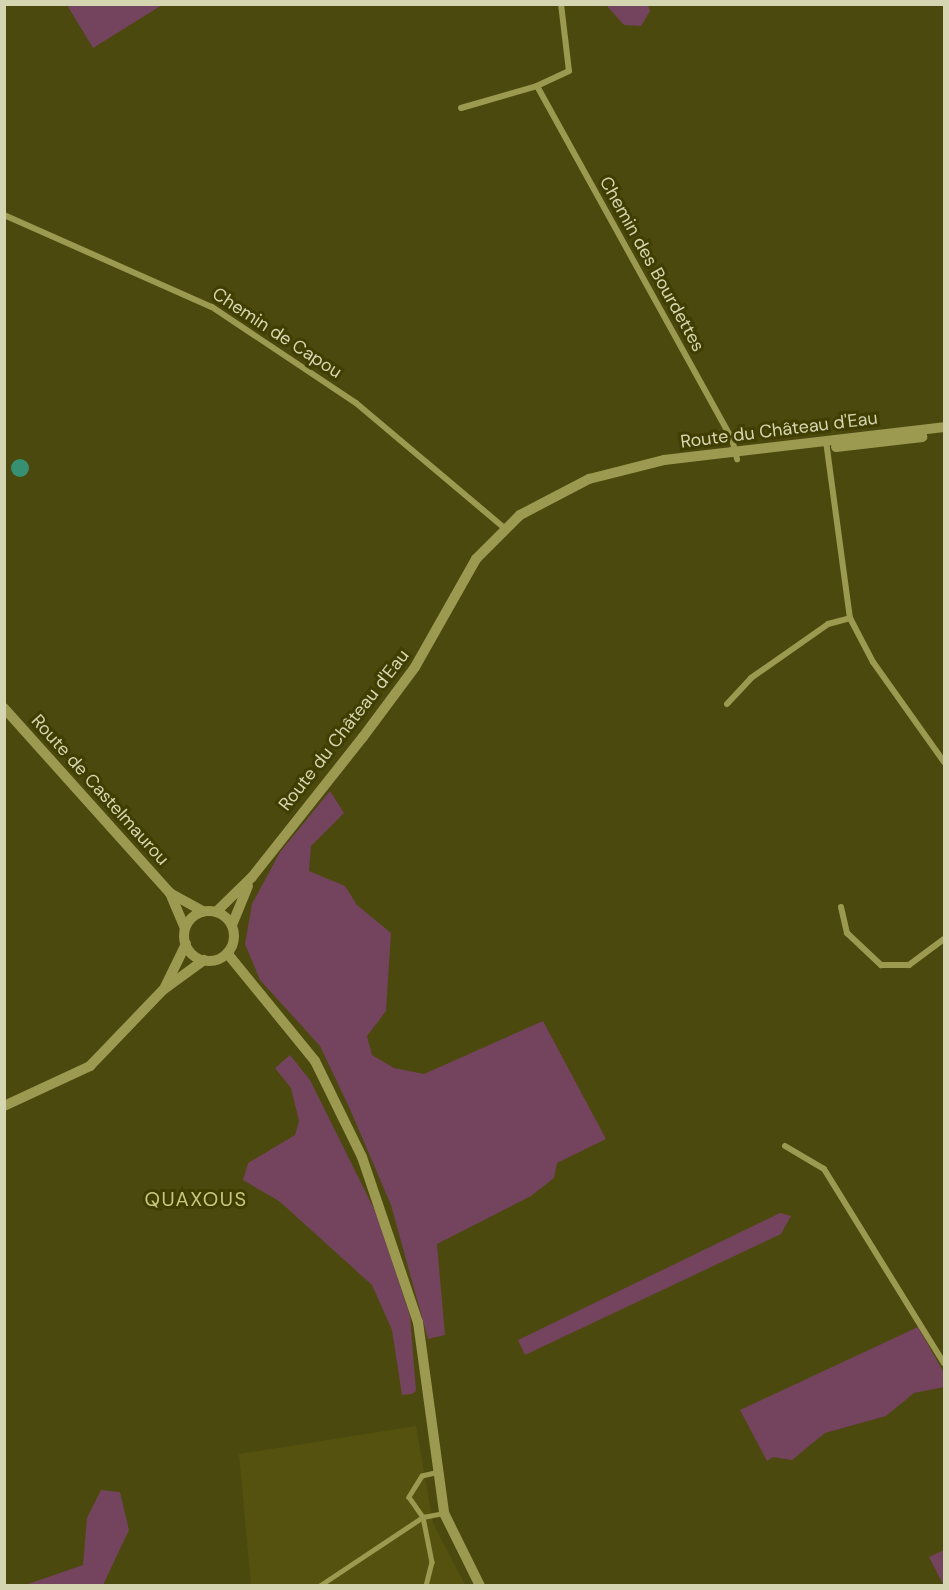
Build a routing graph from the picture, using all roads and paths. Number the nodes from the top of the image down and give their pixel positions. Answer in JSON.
{"nodes":[{"id":1,"x":561,"y":4,"type":"edge"},
{"id":2,"x":537,"y":86,"type":"junction"},
{"id":3,"x":461,"y":108,"type":"dead end"},
{"id":4,"x":4,"y":215,"type":"edge"},
{"id":5,"x":945,"y":427,"type":"edge"},
{"id":6,"x":945,"y":434,"type":"edge"},
{"id":7,"x":827,"y":444,"type":"junction"},
{"id":8,"x":736,"y":455,"type":"junction"},
{"id":9,"x":503,"y":527,"type":"junction"},
{"id":10,"x":850,"y":618,"type":"junction"},
{"id":11,"x":727,"y":704,"type":"dead end"},
{"id":12,"x":4,"y":708,"type":"edge"},
{"id":13,"x":945,"y":762,"type":"edge"},
{"id":14,"x":252,"y":877,"type":"junction"},
{"id":15,"x":170,"y":893,"type":"junction"},
{"id":16,"x":841,"y":908,"type":"dead end"},
{"id":17,"x":203,"y":911,"type":"junction"},
{"id":18,"x":216,"y":912,"type":"junction"},
{"id":19,"x":232,"y":925,"type":"junction"},
{"id":20,"x":185,"y":928,"type":"junction"},
{"id":21,"x":945,"y":939,"type":"edge"},
{"id":22,"x":186,"y":944,"type":"junction"},
{"id":23,"x":227,"y":953,"type":"junction"},
{"id":24,"x":204,"y":960,"type":"junction"},
{"id":25,"x":163,"y":990,"type":"junction"},
{"id":26,"x":4,"y":1106,"type":"edge"},
{"id":27,"x":784,"y":1146,"type":"dead end"},
{"id":28,"x":945,"y":1363,"type":"edge"},
{"id":29,"x":435,"y":1473,"type":"junction"},
{"id":30,"x":444,"y":1513,"type":"junction"},
{"id":31,"x":423,"y":1517,"type":"junction"},
{"id":32,"x":319,"y":1586,"type":"edge"},
{"id":33,"x":426,"y":1586,"type":"edge"},
{"id":34,"x":480,"y":1586,"type":"edge"}],
"edges":[{"from":1,"to":2,"type":"street"},
{"from":2,"to":3,"type":"street"},
{"from":2,"to":8,"type":"street","name":"Chemin des Bourdettes"},
{"from":4,"to":9,"type":"street","name":"Chemin de Capou"},
{"from":5,"to":7,"type":"street","name":"Route du Château d'Eau"},
{"from":6,"to":7,"type":"street","name":"Route du Château d'Eau"},
{"from":7,"to":8,"type":"street","name":"Route du Château d'Eau"},
{"from":7,"to":10,"type":"street"},
{"from":8,"to":9,"type":"street","name":"Route du Château d'Eau"},
{"from":9,"to":14,"type":"street","name":"Route du Château d'Eau"},
{"from":10,"to":11,"type":"street"},
{"from":10,"to":13,"type":"street"},
{"from":12,"to":15,"type":"street","name":"Route de Castelmaurou"},
{"from":14,"to":18,"type":"street","name":"Route du Château d'Eau"},
{"from":14,"to":19,"type":"street","name":"Route du Château d'Eau"},
{"from":15,"to":17,"type":"street","name":"Route de Castelmaurou"},
{"from":15,"to":20,"type":"street","name":"Route de Castelmaurou"},
{"from":16,"to":21,"type":"street"},
{"from":17,"to":18,"type":"street"},
{"from":17,"to":20,"type":"street"},
{"from":18,"to":19,"type":"street"},
{"from":19,"to":23,"type":"street"},
{"from":20,"to":22,"type":"street"},
{"from":22,"to":24,"type":"street"},
{"from":22,"to":25,"type":"street"},
{"from":23,"to":24,"type":"street"},
{"from":23,"to":29,"type":"street"},
{"from":24,"to":25,"type":"street"},
{"from":25,"to":26,"type":"street"},
{"from":27,"to":28,"type":"street"},
{"from":29,"to":30,"type":"street"},
{"from":29,"to":31,"type":"lane"},
{"from":30,"to":31,"type":"lane"},
{"from":30,"to":34,"type":"street"},
{"from":31,"to":32,"type":"lane"},
{"from":31,"to":33,"type":"lane"}]}
